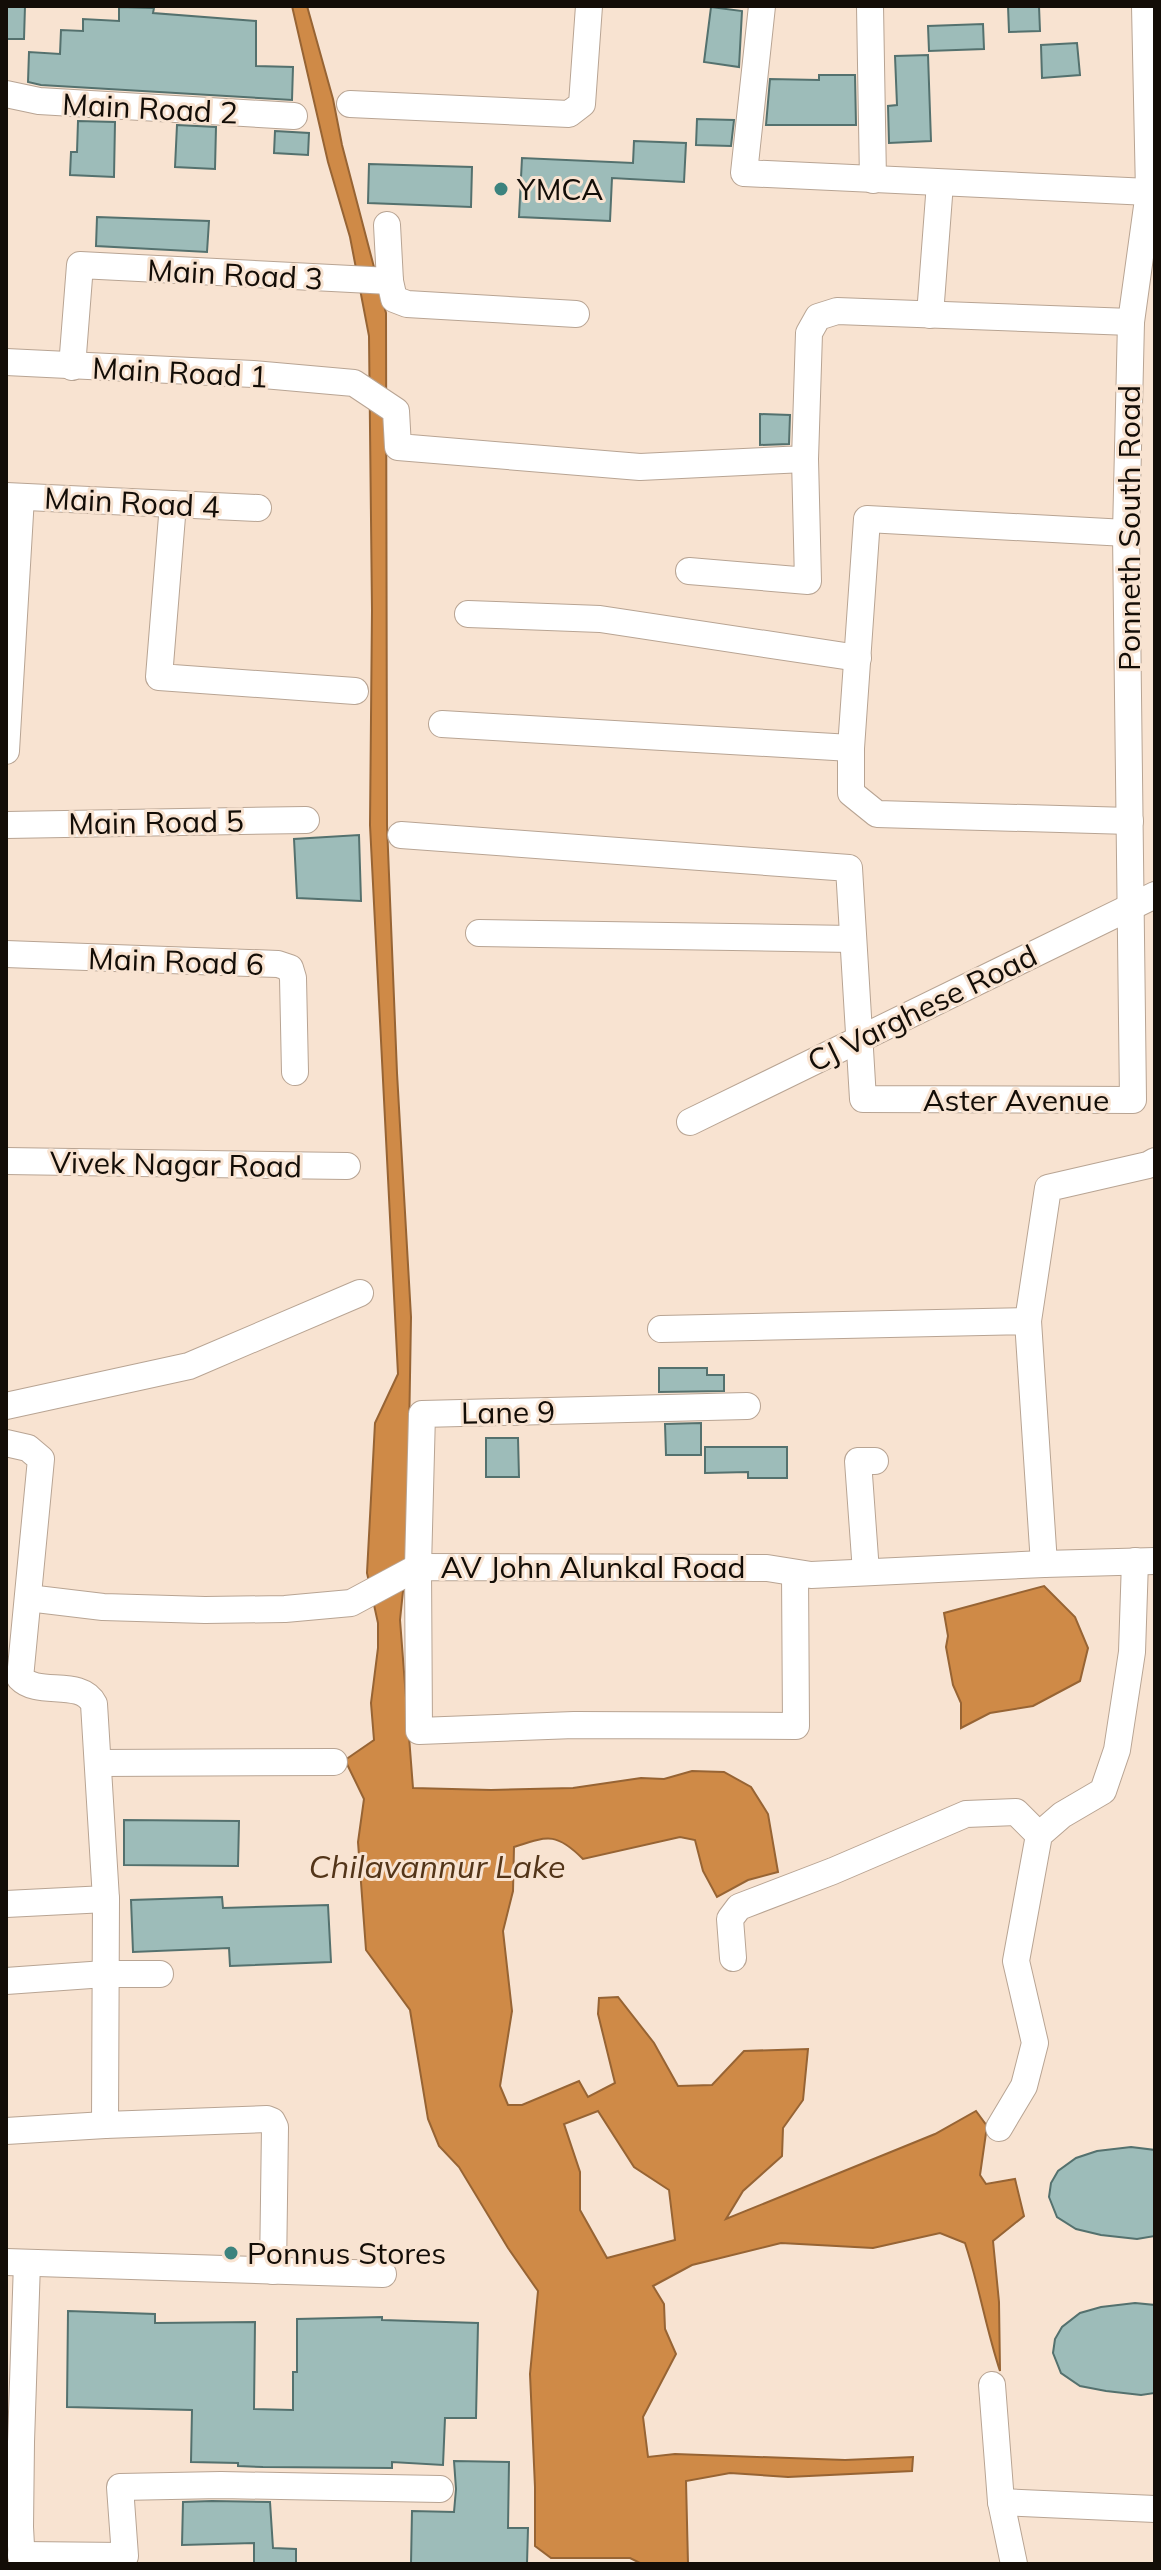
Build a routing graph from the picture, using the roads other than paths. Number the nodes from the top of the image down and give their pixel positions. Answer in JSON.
{"nodes":[{"id":1,"x":589,"y":6,"type":"edge"},
{"id":2,"x":762,"y":6,"type":"edge"},
{"id":3,"x":870,"y":6,"type":"edge"},
{"id":4,"x":1145,"y":6,"type":"edge"},
{"id":5,"x":6,"y":94,"type":"edge"},
{"id":6,"x":350,"y":104,"type":"dead end"},
{"id":7,"x":294,"y":116,"type":"dead end"},
{"id":8,"x":873,"y":180,"type":"junction"},
{"id":9,"x":940,"y":183,"type":"junction"},
{"id":10,"x":1151,"y":200,"type":"edge"},
{"id":11,"x":387,"y":225,"type":"dead end"},
{"id":12,"x":390,"y":281,"type":"junction"},
{"id":13,"x":576,"y":314,"type":"dead end"},
{"id":14,"x":930,"y":315,"type":"junction"},
{"id":15,"x":1131,"y":322,"type":"junction"},
{"id":16,"x":6,"y":362,"type":"edge"},
{"id":17,"x":72,"y":367,"type":"junction"},
{"id":18,"x":805,"y":459,"type":"junction"},
{"id":19,"x":14,"y":496,"type":"edge"},
{"id":20,"x":173,"y":504,"type":"junction"},
{"id":21,"x":258,"y":508,"type":"dead end"},
{"id":22,"x":1126,"y":533,"type":"junction"},
{"id":23,"x":689,"y":571,"type":"dead end"},
{"id":24,"x":468,"y":614,"type":"dead end"},
{"id":25,"x":858,"y":658,"type":"junction"},
{"id":26,"x":355,"y":691,"type":"dead end"},
{"id":27,"x":442,"y":724,"type":"dead end"},
{"id":28,"x":851,"y":748,"type":"junction"},
{"id":29,"x":6,"y":751,"type":"edge"},
{"id":30,"x":306,"y":820,"type":"dead end"},
{"id":31,"x":1130,"y":821,"type":"junction"},
{"id":32,"x":6,"y":825,"type":"edge"},
{"id":33,"x":401,"y":835,"type":"dead end"},
{"id":34,"x":1143,"y":901,"type":"edge"},
{"id":35,"x":479,"y":933,"type":"dead end"},
{"id":36,"x":852,"y":939,"type":"junction"},
{"id":37,"x":6,"y":954,"type":"edge"},
{"id":38,"x":860,"y":1038,"type":"junction"},
{"id":39,"x":295,"y":1072,"type":"dead end"},
{"id":40,"x":690,"y":1122,"type":"dead end"},
{"id":41,"x":6,"y":1161,"type":"edge"},
{"id":42,"x":1155,"y":1161,"type":"edge"},
{"id":43,"x":347,"y":1166,"type":"dead end"},
{"id":44,"x":1027,"y":1287,"type":"dead end"},
{"id":45,"x":360,"y":1293,"type":"dead end"},
{"id":46,"x":1028,"y":1321,"type":"junction"},
{"id":47,"x":661,"y":1329,"type":"dead end"},
{"id":48,"x":6,"y":1406,"type":"edge"},
{"id":49,"x":747,"y":1406,"type":"dead end"},
{"id":50,"x":6,"y":1443,"type":"edge"},
{"id":51,"x":875,"y":1461,"type":"dead end"},
{"id":52,"x":1145,"y":1561,"type":"edge"},
{"id":53,"x":1044,"y":1564,"type":"junction"},
{"id":54,"x":418,"y":1567,"type":"junction"},
{"id":55,"x":866,"y":1572,"type":"junction"},
{"id":56,"x":795,"y":1573,"type":"junction"},
{"id":57,"x":28,"y":1598,"type":"junction"},
{"id":58,"x":13,"y":1678,"type":"edge"},
{"id":59,"x":334,"y":1762,"type":"dead end"},
{"id":60,"x":99,"y":1763,"type":"junction"},
{"id":61,"x":1039,"y":1835,"type":"junction"},
{"id":62,"x":106,"y":1899,"type":"junction"},
{"id":63,"x":6,"y":1904,"type":"edge"},
{"id":64,"x":733,"y":1958,"type":"dead end"},
{"id":65,"x":105,"y":1974,"type":"junction"},
{"id":66,"x":160,"y":1974,"type":"dead end"},
{"id":67,"x":6,"y":1981,"type":"edge"},
{"id":68,"x":105,"y":2125,"type":"junction"},
{"id":69,"x":999,"y":2128,"type":"dead end"},
{"id":70,"x":6,"y":2131,"type":"edge"},
{"id":71,"x":17,"y":2262,"type":"edge"},
{"id":72,"x":273,"y":2271,"type":"junction"},
{"id":73,"x":383,"y":2274,"type":"dead end"},
{"id":74,"x":992,"y":2385,"type":"dead end"},
{"id":75,"x":13,"y":2442,"type":"edge"},
{"id":76,"x":440,"y":2489,"type":"dead end"},
{"id":77,"x":1001,"y":2502,"type":"junction"},
{"id":78,"x":1155,"y":2509,"type":"edge"},
{"id":79,"x":13,"y":2526,"type":"edge"},
{"id":80,"x":22,"y":2559,"type":"edge"},
{"id":81,"x":1014,"y":2564,"type":"edge"}],
"edges":[{"from":1,"to":6,"type":"street"},
{"from":2,"to":8,"type":"street"},
{"from":3,"to":8,"type":"street"},
{"from":4,"to":10,"type":"street","name":"Ponneth South Road"},
{"from":5,"to":7,"type":"street","name":"Main Road 2"},
{"from":8,"to":9,"type":"street"},
{"from":9,"to":10,"type":"street"},
{"from":9,"to":14,"type":"street"},
{"from":10,"to":15,"type":"street","name":"Ponneth South Road"},
{"from":11,"to":12,"type":"street"},
{"from":12,"to":13,"type":"street"},
{"from":12,"to":17,"type":"street","name":"Main Road 3"},
{"from":14,"to":15,"type":"street"},
{"from":14,"to":18,"type":"street"},
{"from":15,"to":22,"type":"street","name":"Ponneth South Road"},
{"from":16,"to":17,"type":"street","name":"Main Road 1"},
{"from":17,"to":18,"type":"street","name":"Main Road 1"},
{"from":18,"to":23,"type":"street"},
{"from":19,"to":20,"type":"street","name":"Main Road 4"},
{"from":19,"to":29,"type":"street"},
{"from":20,"to":21,"type":"street","name":"Main Road 4"},
{"from":20,"to":26,"type":"street"},
{"from":22,"to":25,"type":"street"},
{"from":22,"to":31,"type":"street","name":"Ponneth South Road"},
{"from":24,"to":25,"type":"street"},
{"from":25,"to":28,"type":"street"},
{"from":27,"to":28,"type":"street"},
{"from":28,"to":31,"type":"street"},
{"from":30,"to":32,"type":"street","name":"Main Road 5"},
{"from":31,"to":34,"type":"street","name":"Ponneth South Road"},
{"from":33,"to":36,"type":"street"},
{"from":34,"to":38,"type":"street","name":"CJ Varghese Road"},
{"from":34,"to":38,"type":"street","name":"Aster Avenue"},
{"from":35,"to":36,"type":"street"},
{"from":36,"to":38,"type":"street"},
{"from":37,"to":39,"type":"street","name":"Main Road 6"},
{"from":38,"to":40,"type":"street","name":"CJ Varghese Road"},
{"from":41,"to":43,"type":"street","name":"Vivek Nagar Road"},
{"from":42,"to":46,"type":"street"},
{"from":44,"to":46,"type":"street"},
{"from":45,"to":48,"type":"street"},
{"from":46,"to":47,"type":"street"},
{"from":46,"to":53,"type":"street"},
{"from":49,"to":54,"type":"street","name":"Lane 9"},
{"from":50,"to":57,"type":"street"},
{"from":51,"to":55,"type":"street"},
{"from":52,"to":53,"type":"street","name":"AV John Alunkal Road"},
{"from":52,"to":61,"type":"street"},
{"from":53,"to":55,"type":"street","name":"AV John Alunkal Road"},
{"from":54,"to":56,"type":"street","name":"AV John Alunkal Road"},
{"from":54,"to":56,"type":"street"},
{"from":54,"to":57,"type":"street","name":"AV John Alunkal Road"},
{"from":55,"to":56,"type":"street","name":"AV John Alunkal Road"},
{"from":57,"to":58,"type":"street"},
{"from":58,"to":60,"type":"street"},
{"from":59,"to":60,"type":"street"},
{"from":60,"to":62,"type":"street"},
{"from":61,"to":64,"type":"street"},
{"from":61,"to":69,"type":"street"},
{"from":62,"to":63,"type":"street"},
{"from":62,"to":65,"type":"street"},
{"from":65,"to":66,"type":"street"},
{"from":65,"to":67,"type":"street"},
{"from":65,"to":68,"type":"street"},
{"from":68,"to":70,"type":"street"},
{"from":68,"to":72,"type":"street"},
{"from":71,"to":72,"type":"street"},
{"from":71,"to":75,"type":"street"},
{"from":72,"to":73,"type":"street"},
{"from":74,"to":77,"type":"street"},
{"from":75,"to":79,"type":"street"},
{"from":76,"to":80,"type":"street"},
{"from":77,"to":78,"type":"street"},
{"from":77,"to":81,"type":"street"},
{"from":79,"to":80,"type":"street"}]}
